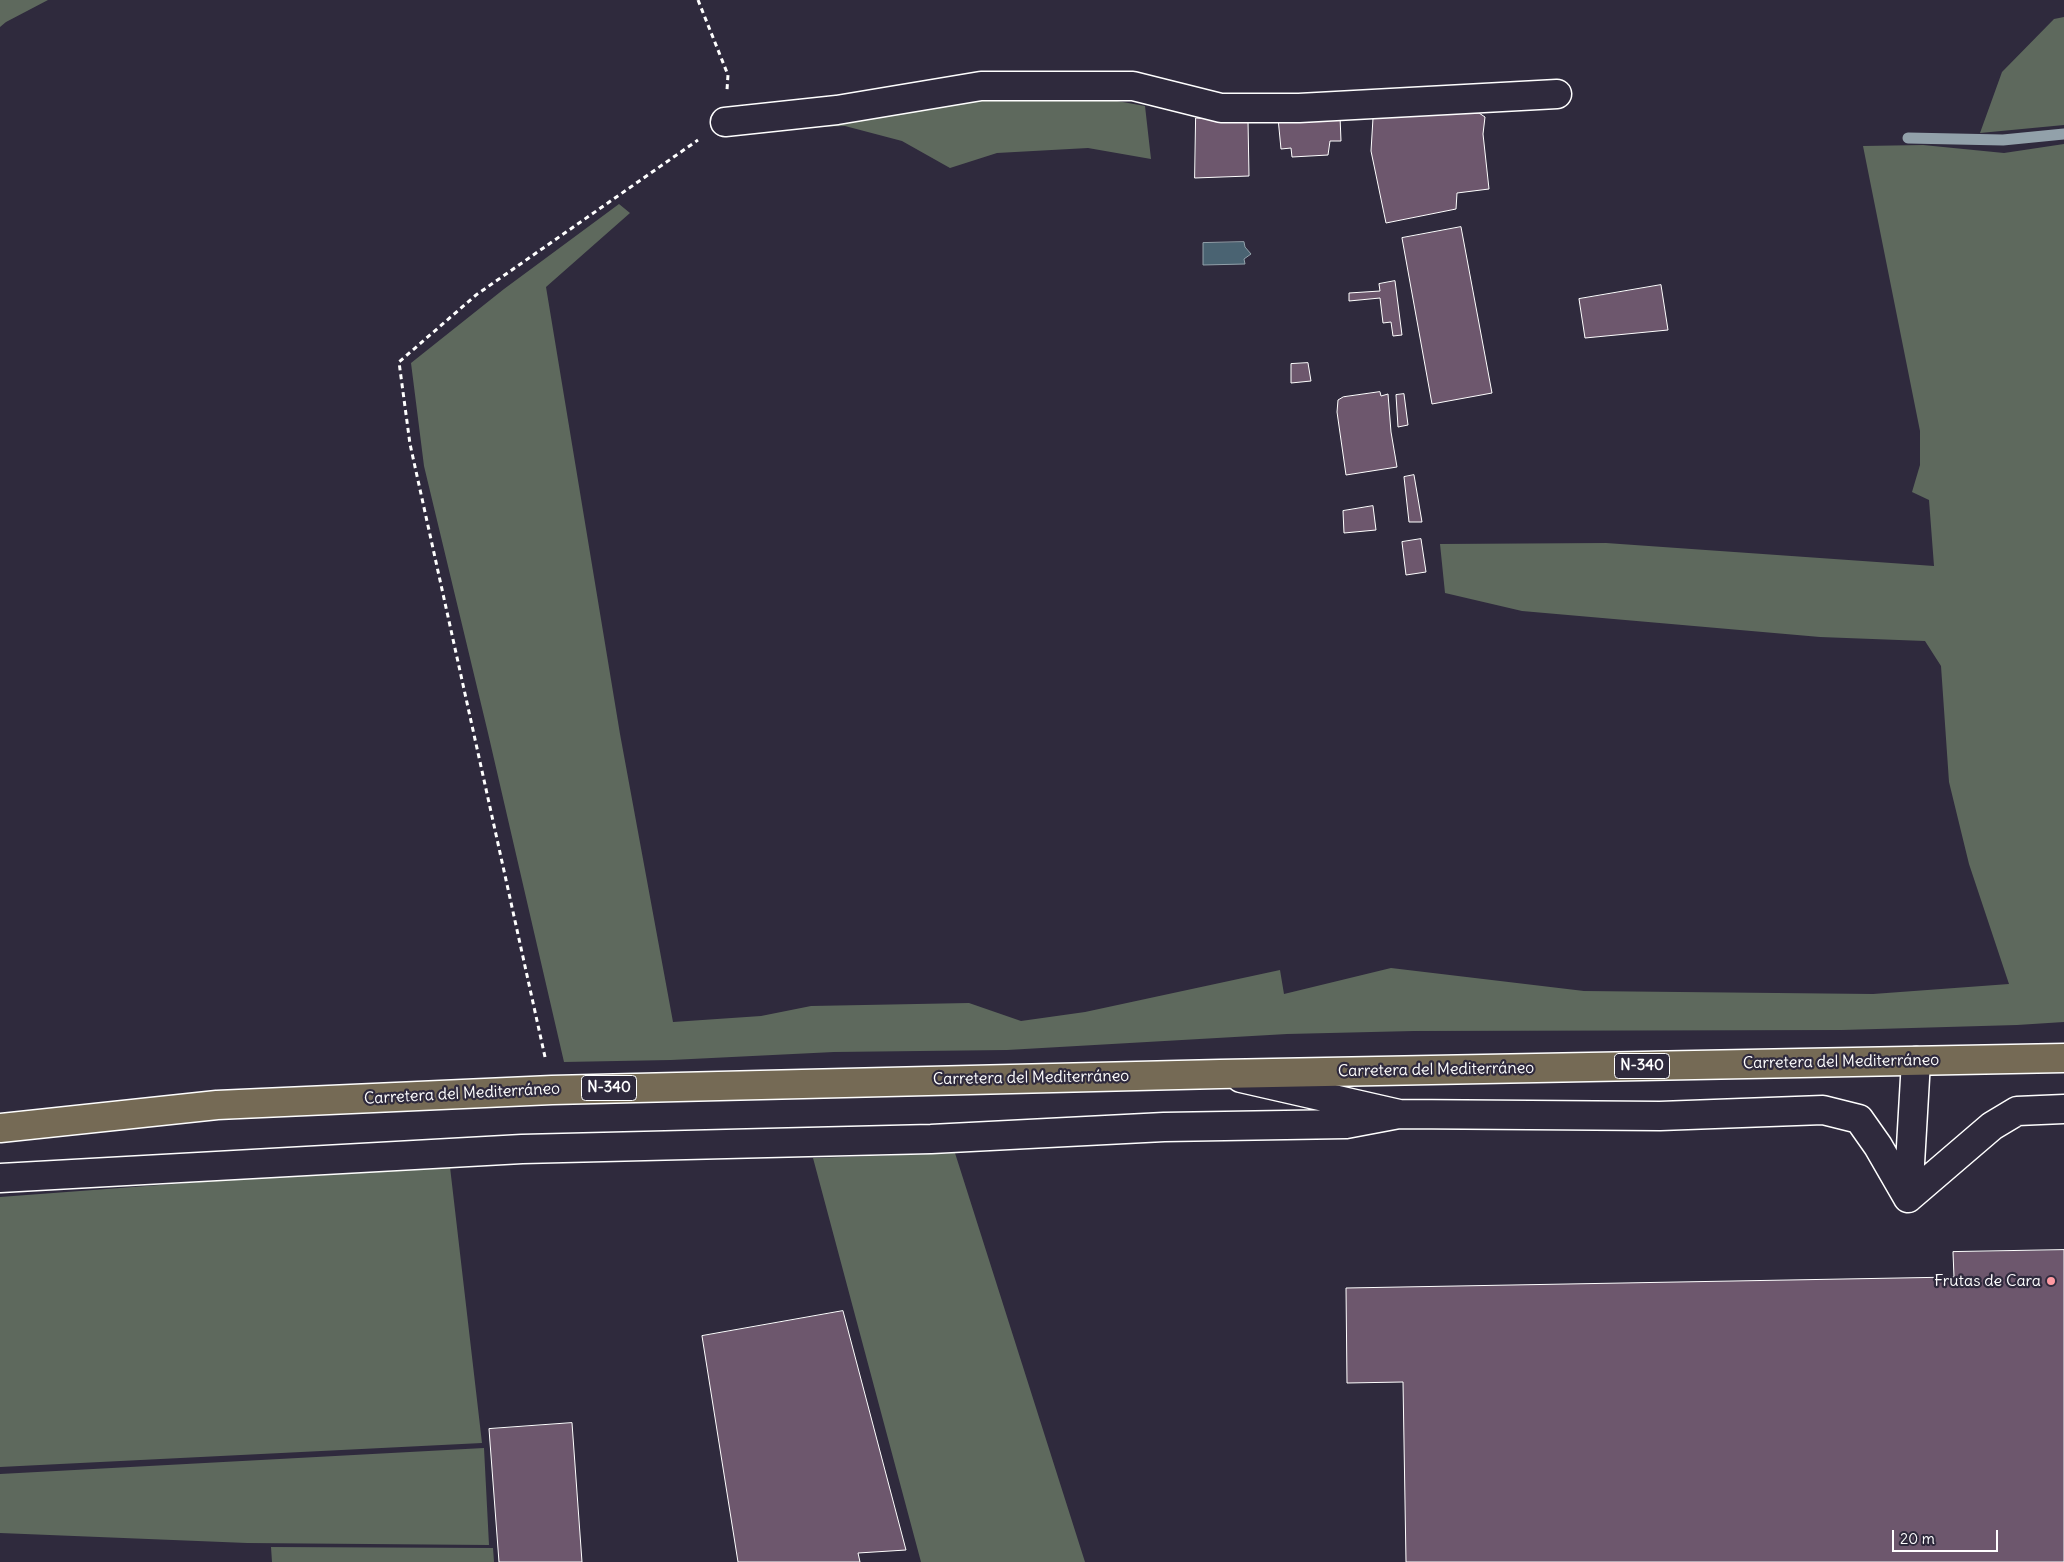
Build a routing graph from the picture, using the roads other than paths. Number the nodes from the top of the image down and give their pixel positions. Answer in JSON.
{"nodes":[{"id":1,"x":1557,"y":94,"type":"dead end"},
{"id":2,"x":725,"y":122,"type":"road end"},
{"id":3,"x":2064,"y":1058,"type":"edge"},
{"id":4,"x":1916,"y":1060,"type":"junction"},
{"id":5,"x":1220,"y":1074,"type":"junction"},
{"id":6,"x":2064,"y":1109,"type":"edge"},
{"id":7,"x":1398,"y":1114,"type":"junction"},
{"id":8,"x":0,"y":1128,"type":"edge"},
{"id":9,"x":0,"y":1178,"type":"edge"},
{"id":10,"x":1908,"y":1198,"type":"junction"}],
"edges":[{"from":1,"to":2,"type":"street"},
{"from":3,"to":4,"type":"highway","name":"Carretera del Mediterráneo","number":"N-340"},
{"from":4,"to":5,"type":"highway","name":"Carretera del Mediterráneo","number":"N-340"},
{"from":4,"to":10,"type":"street"},
{"from":5,"to":7,"type":"street"},
{"from":5,"to":8,"type":"highway","name":"Carretera del Mediterráneo","number":"N-340"},
{"from":6,"to":10,"type":"street"},
{"from":7,"to":9,"type":"street"},
{"from":7,"to":10,"type":"street"}]}
